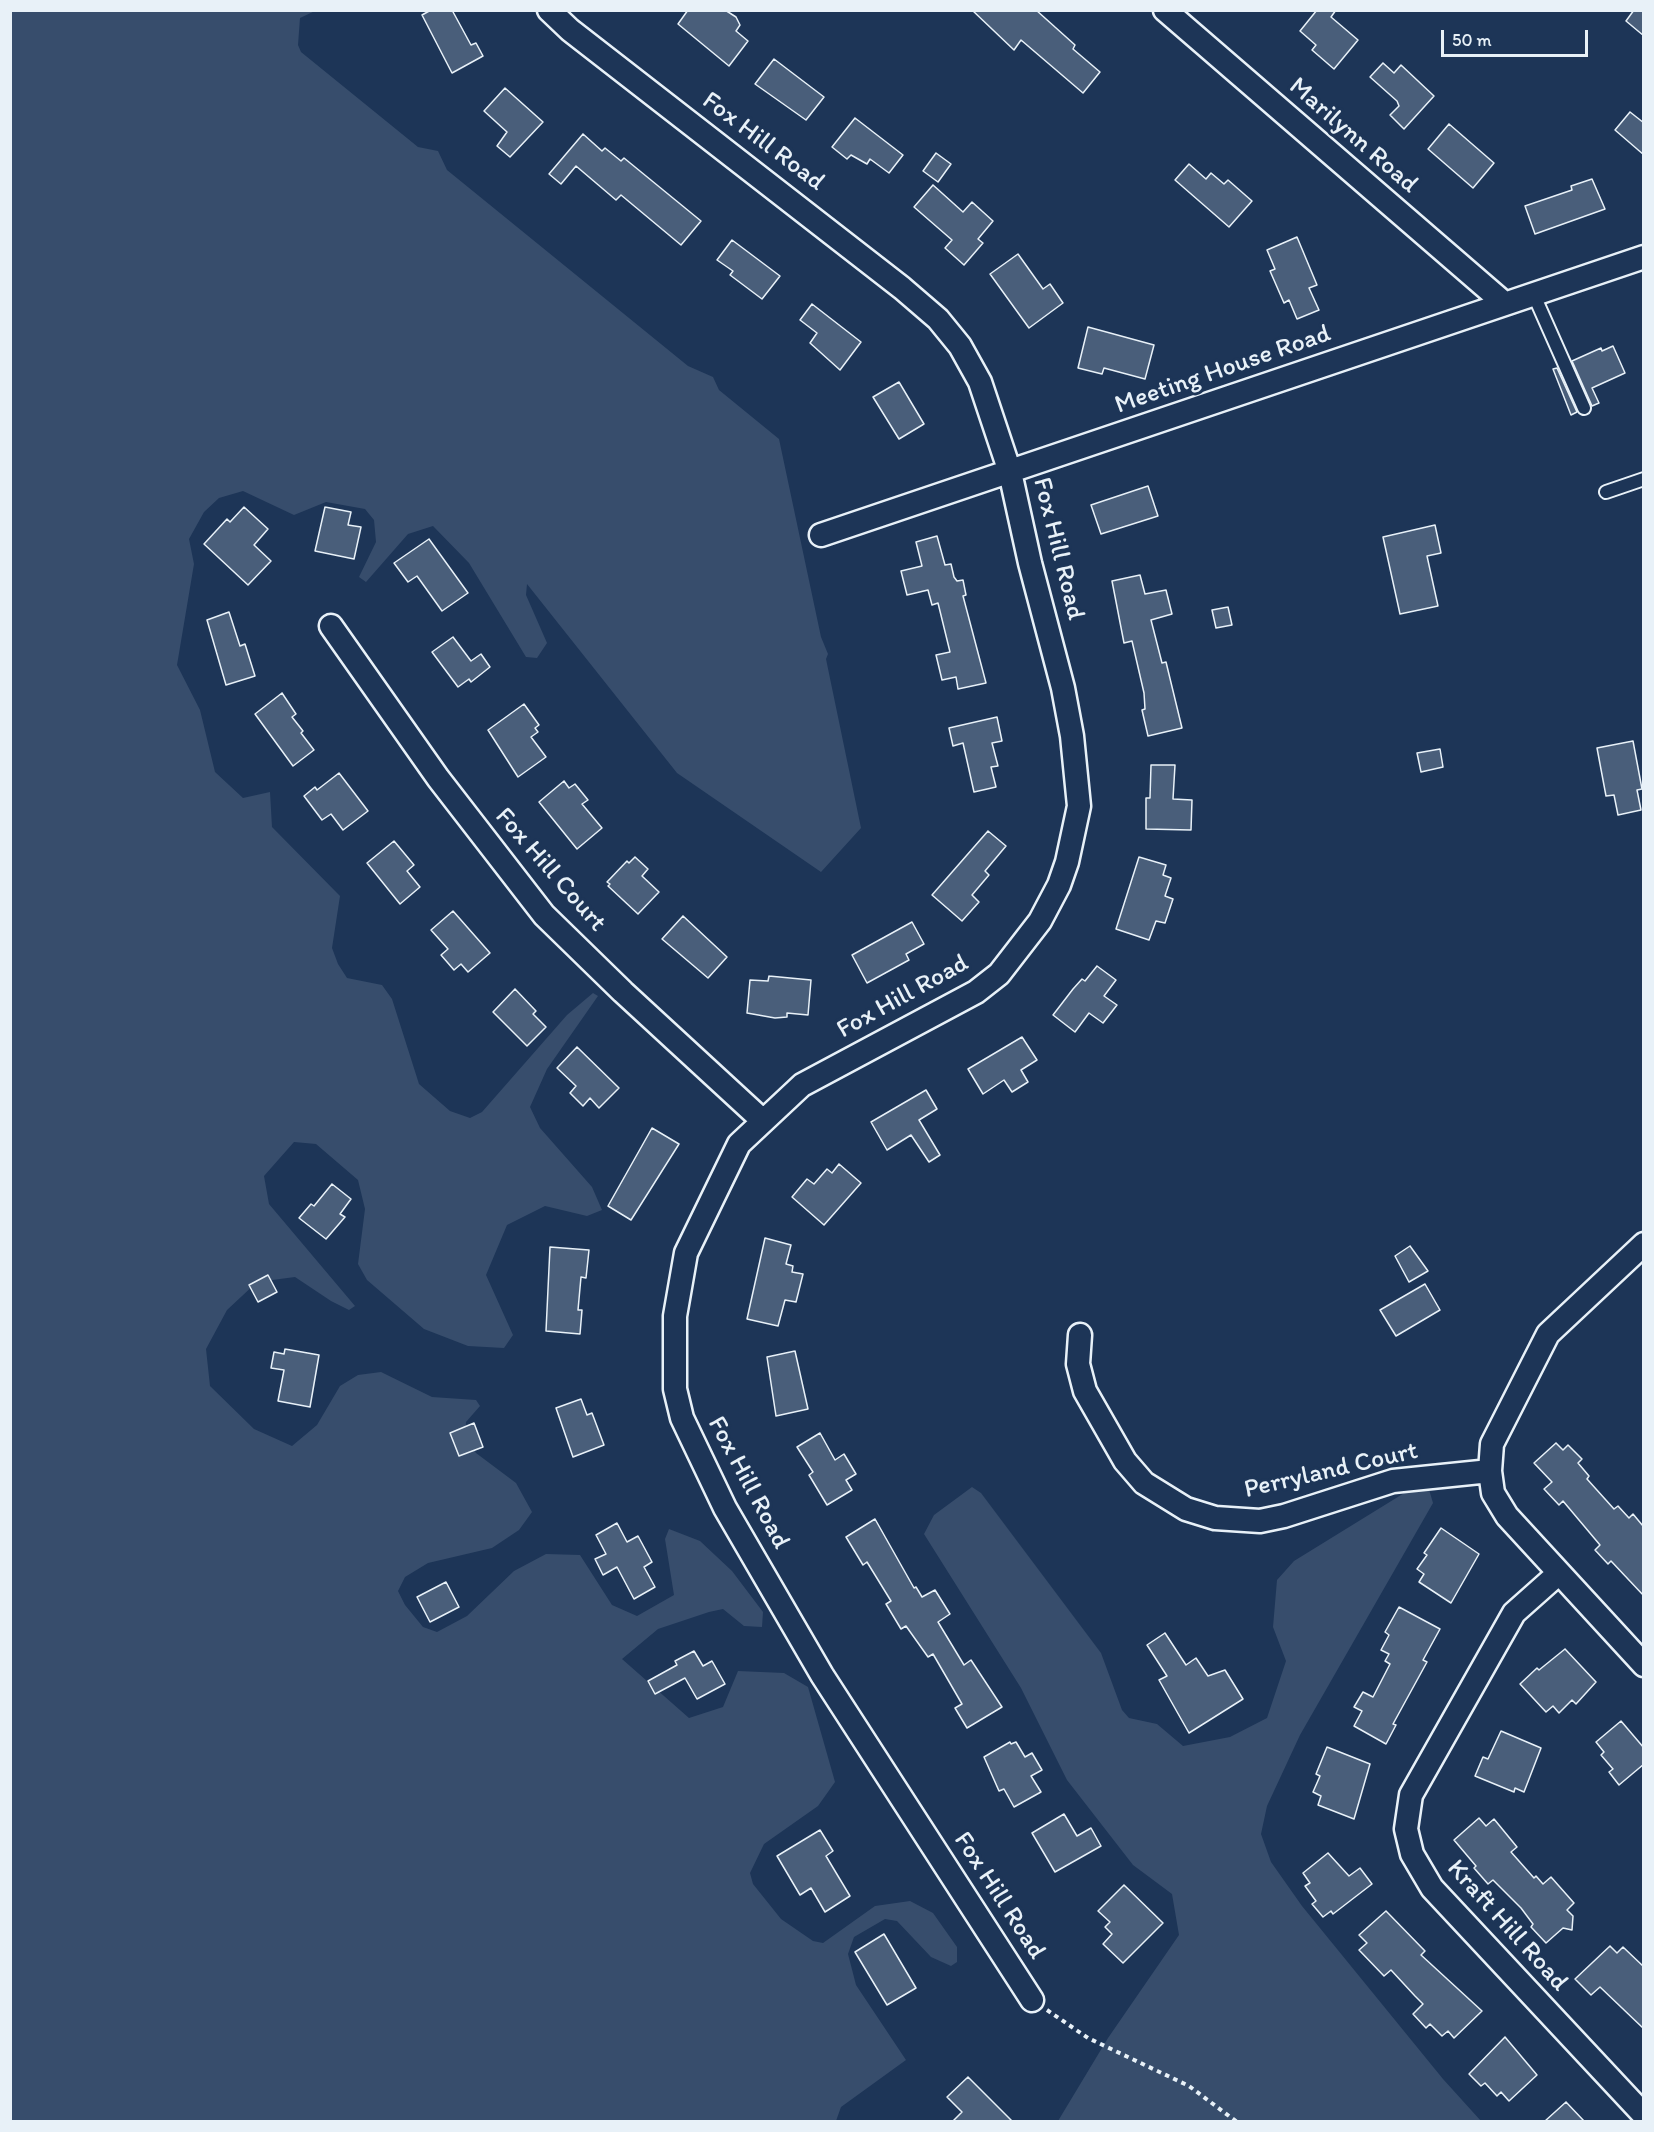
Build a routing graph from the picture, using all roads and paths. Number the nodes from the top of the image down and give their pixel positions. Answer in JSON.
{"nodes":[{"id":1,"x":549,"y":10,"type":"edge"},
{"id":2,"x":1165,"y":10,"type":"edge"},
{"id":3,"x":1644,"y":257,"type":"edge"},
{"id":4,"x":1533,"y":293,"type":"junction"},
{"id":5,"x":1504,"y":303,"type":"junction"},
{"id":6,"x":1584,"y":408,"type":"dead end"},
{"id":7,"x":1010,"y":472,"type":"junction"},
{"id":8,"x":1644,"y":479,"type":"edge"},
{"id":9,"x":1606,"y":492,"type":"dead end"},
{"id":10,"x":821,"y":535,"type":"dead end"},
{"id":11,"x":331,"y":626,"type":"dead end"},
{"id":12,"x":762,"y":1120,"type":"junction"},
{"id":13,"x":1642,"y":1250,"type":"edge"},
{"id":14,"x":1080,"y":1335,"type":"dead end"},
{"id":15,"x":1490,"y":1471,"type":"junction"},
{"id":16,"x":1559,"y":1573,"type":"junction"},
{"id":17,"x":1644,"y":1665,"type":"edge"},
{"id":18,"x":1032,"y":2000,"type":"joint"},
{"id":19,"x":1644,"y":2115,"type":"edge"},
{"id":20,"x":1237,"y":2121,"type":"edge"}],
"edges":[{"from":1,"to":7,"type":"street","name":"Fox Hill Road"},
{"from":2,"to":5,"type":"street","name":"Marilynn Road"},
{"from":3,"to":4,"type":"street","name":"Meeting House Road"},
{"from":4,"to":5,"type":"street","name":"Meeting House Road"},
{"from":4,"to":6,"type":"lane"},
{"from":5,"to":7,"type":"street","name":"Meeting House Road"},
{"from":7,"to":10,"type":"street","name":"Meeting House Road"},
{"from":7,"to":12,"type":"street","name":"Fox Hill Road"},
{"from":8,"to":9,"type":"lane"},
{"from":11,"to":12,"type":"street","name":"Fox Hill Court"},
{"from":12,"to":18,"type":"street","name":"Fox Hill Road"},
{"from":13,"to":15,"type":"street"},
{"from":14,"to":15,"type":"street","name":"Perryland Court"},
{"from":15,"to":16,"type":"street"},
{"from":16,"to":17,"type":"street"},
{"from":16,"to":19,"type":"street","name":"Kraft Hill Road"},
{"from":18,"to":20,"type":"path"}]}
